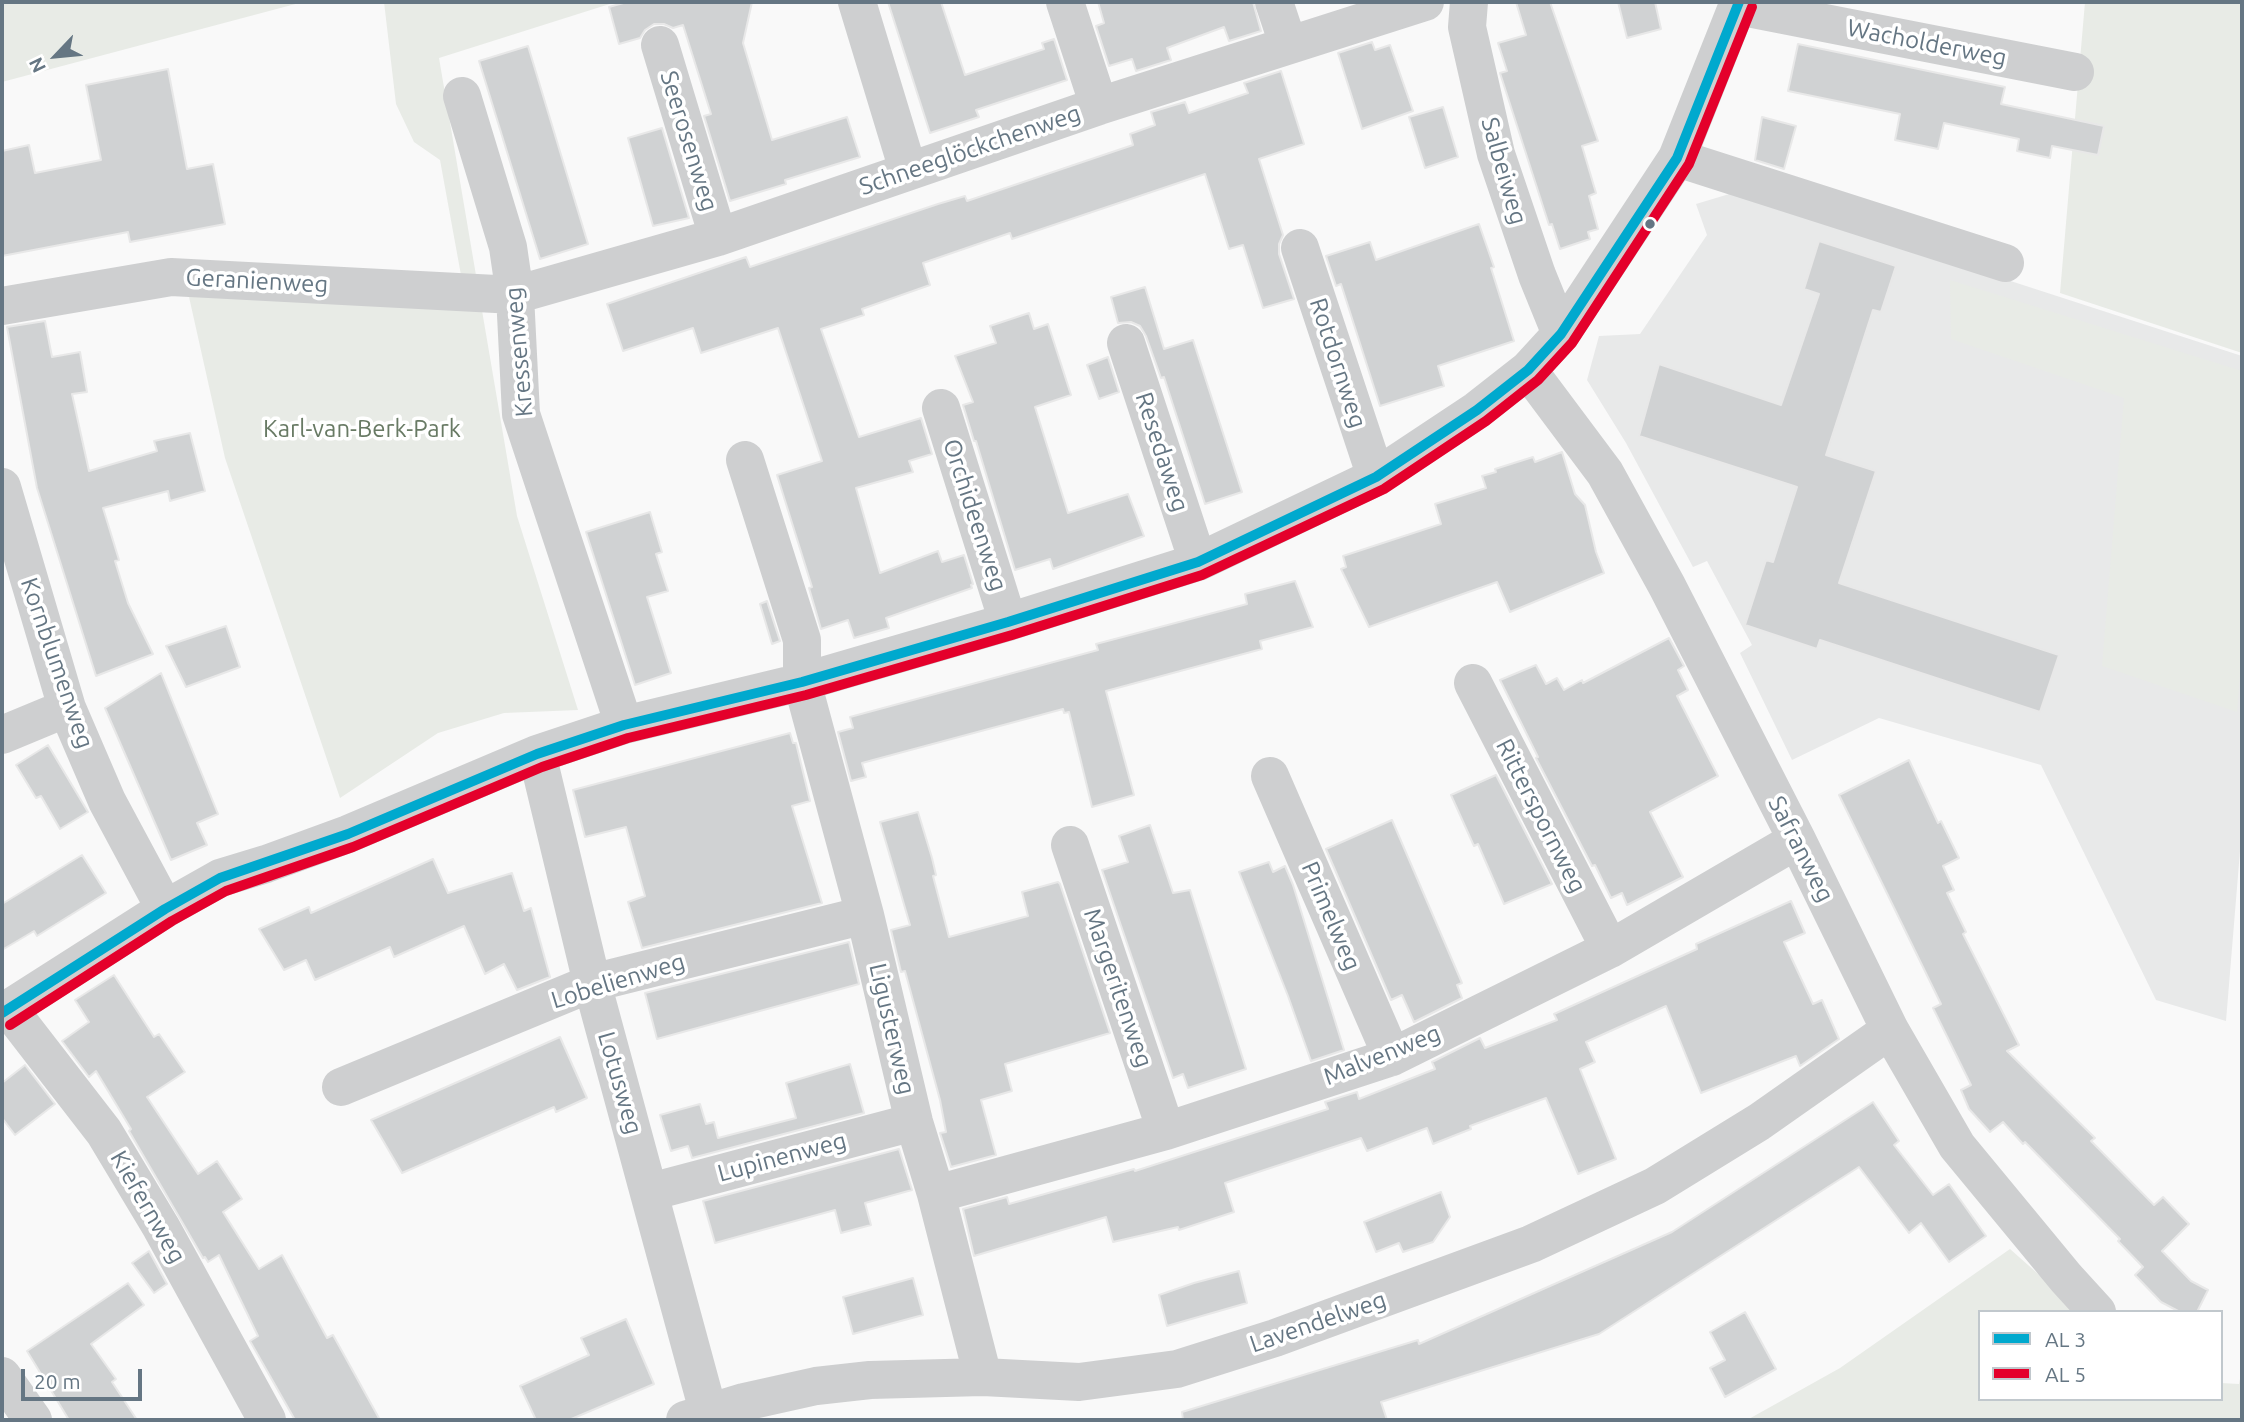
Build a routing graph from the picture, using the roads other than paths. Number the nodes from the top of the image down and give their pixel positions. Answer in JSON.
{"nodes":[{"id":1,"x":857,"y":2,"type":"edge"},
{"id":2,"x":1065,"y":2,"type":"edge"},
{"id":3,"x":1274,"y":2,"type":"edge"},
{"id":4,"x":1425,"y":2,"type":"edge"},
{"id":5,"x":1469,"y":2,"type":"edge"},
{"id":6,"x":1738,"y":4,"type":"edge"},
{"id":7,"x":1288,"y":44,"type":"junction"},
{"id":8,"x":660,"y":45,"type":"dead end"},
{"id":9,"x":2075,"y":72,"type":"dead end"},
{"id":10,"x":463,"y":96,"type":"dead end"},
{"id":11,"x":1099,"y":106,"type":"junction"},
{"id":12,"x":1677,"y":158,"type":"junction"},
{"id":13,"x":908,"y":170,"type":"junction"},
{"id":14,"x":718,"y":237,"type":"junction"},
{"id":15,"x":1300,"y":248,"type":"dead end"},
{"id":16,"x":2005,"y":263,"type":"dead end"},
{"id":17,"x":515,"y":295,"type":"junction"},
{"id":18,"x":2,"y":306,"type":"edge"},
{"id":19,"x":1561,"y":334,"type":"junction"},
{"id":20,"x":1126,"y":343,"type":"dead end"},
{"id":21,"x":1528,"y":370,"type":"junction"},
{"id":22,"x":941,"y":408,"type":"dead end"},
{"id":23,"x":744,"y":460,"type":"dead end"},
{"id":24,"x":1376,"y":477,"type":"junction"},
{"id":25,"x":3,"y":501,"type":"edge"},
{"id":26,"x":1198,"y":562,"type":"junction"},
{"id":27,"x":1009,"y":622,"type":"junction"},
{"id":28,"x":802,"y":682,"type":"junction"},
{"id":29,"x":1473,"y":683,"type":"dead end"},
{"id":30,"x":67,"y":708,"type":"junction"},
{"id":31,"x":624,"y":725,"type":"junction"},
{"id":32,"x":2,"y":735,"type":"edge"},
{"id":33,"x":537,"y":754,"type":"junction"},
{"id":34,"x":1270,"y":776,"type":"dead end"},
{"id":35,"x":1797,"y":839,"type":"junction"},
{"id":36,"x":1070,"y":845,"type":"dead end"},
{"id":37,"x":165,"y":909,"type":"junction"},
{"id":38,"x":865,"y":915,"type":"junction"},
{"id":39,"x":1610,"y":949,"type":"junction"},
{"id":40,"x":592,"y":983,"type":"junction"},
{"id":41,"x":5,"y":1010,"type":"edge"},
{"id":42,"x":1890,"y":1030,"type":"junction"},
{"id":43,"x":1392,"y":1057,"type":"junction"},
{"id":44,"x":341,"y":1087,"type":"dead end"},
{"id":45,"x":914,"y":1122,"type":"junction"},
{"id":46,"x":1166,"y":1131,"type":"junction"},
{"id":47,"x":650,"y":1192,"type":"junction"},
{"id":48,"x":936,"y":1194,"type":"junction"},
{"id":49,"x":2095,"y":1310,"type":"edge"},
{"id":50,"x":2,"y":1377,"type":"edge"},
{"id":51,"x":983,"y":1377,"type":"junction"},
{"id":52,"x":696,"y":1416,"type":"edge"},
{"id":53,"x":33,"y":1420,"type":"edge"},
{"id":54,"x":267,"y":1420,"type":"edge"}],
"edges":[{"from":1,"to":13,"type":"street"},
{"from":2,"to":11,"type":"street"},
{"from":3,"to":7,"type":"street"},
{"from":4,"to":7,"type":"street","name":"Schneeglöckchenweg"},
{"from":5,"to":19,"type":"street","name":"Salbeiweg"},
{"from":6,"to":9,"type":"street","name":"Wacholderweg"},
{"from":6,"to":12,"type":"street"},
{"from":7,"to":11,"type":"street","name":"Schneeglöckchenweg"},
{"from":8,"to":14,"type":"street","name":"Seerosenweg"},
{"from":10,"to":17,"type":"street","name":"Kressenweg"},
{"from":11,"to":13,"type":"street","name":"Schneeglöckchenweg"},
{"from":12,"to":16,"type":"street"},
{"from":12,"to":19,"type":"street"},
{"from":13,"to":14,"type":"street","name":"Schneeglöckchenweg"},
{"from":14,"to":17,"type":"street","name":"Schneeglöckchenweg"},
{"from":15,"to":24,"type":"street","name":"Rotdornweg"},
{"from":17,"to":18,"type":"street","name":"Geranienweg"},
{"from":17,"to":31,"type":"street","name":"Kressenweg"},
{"from":19,"to":21,"type":"street"},
{"from":20,"to":26,"type":"street","name":"Resedaweg"},
{"from":21,"to":24,"type":"street"},
{"from":21,"to":35,"type":"street","name":"Safranweg"},
{"from":22,"to":27,"type":"street","name":"Orchideenweg"},
{"from":23,"to":28,"type":"street","name":"Ligusterweg"},
{"from":24,"to":26,"type":"street"},
{"from":25,"to":30,"type":"street","name":"Kornblumenweg"},
{"from":26,"to":27,"type":"street"},
{"from":27,"to":28,"type":"street"},
{"from":28,"to":31,"type":"street"},
{"from":28,"to":38,"type":"street","name":"Ligusterweg"},
{"from":29,"to":39,"type":"street","name":"Ritterspornweg"},
{"from":30,"to":32,"type":"street"},
{"from":30,"to":37,"type":"street","name":"Kornblumenweg"},
{"from":31,"to":33,"type":"street"},
{"from":33,"to":37,"type":"street"},
{"from":33,"to":40,"type":"street","name":"Lotusweg"},
{"from":34,"to":43,"type":"street","name":"Primelweg"},
{"from":35,"to":39,"type":"street","name":"Malvenweg"},
{"from":35,"to":42,"type":"street","name":"Safranweg"},
{"from":36,"to":46,"type":"street","name":"Margeritenweg"},
{"from":37,"to":41,"type":"street"},
{"from":38,"to":40,"type":"street","name":"Lobelienweg"},
{"from":38,"to":45,"type":"street","name":"Ligusterweg"},
{"from":39,"to":43,"type":"street","name":"Malvenweg"},
{"from":40,"to":44,"type":"street","name":"Lobelienweg"},
{"from":40,"to":47,"type":"street","name":"Lotusweg"},
{"from":41,"to":54,"type":"street","name":"Kiefernweg"},
{"from":42,"to":49,"type":"street","name":"Safranweg"},
{"from":42,"to":51,"type":"street","name":"Lavendelweg"},
{"from":43,"to":46,"type":"street","name":"Malvenweg"},
{"from":45,"to":47,"type":"street","name":"Lupinenweg"},
{"from":45,"to":48,"type":"street","name":"Ligusterweg"},
{"from":46,"to":48,"type":"street","name":"Malvenweg"},
{"from":47,"to":52,"type":"street","name":"Lotusweg"},
{"from":48,"to":51,"type":"street","name":"Ligusterweg"},
{"from":50,"to":53,"type":"street"},
{"from":51,"to":52,"type":"street","name":"Lavendelweg"}]}
